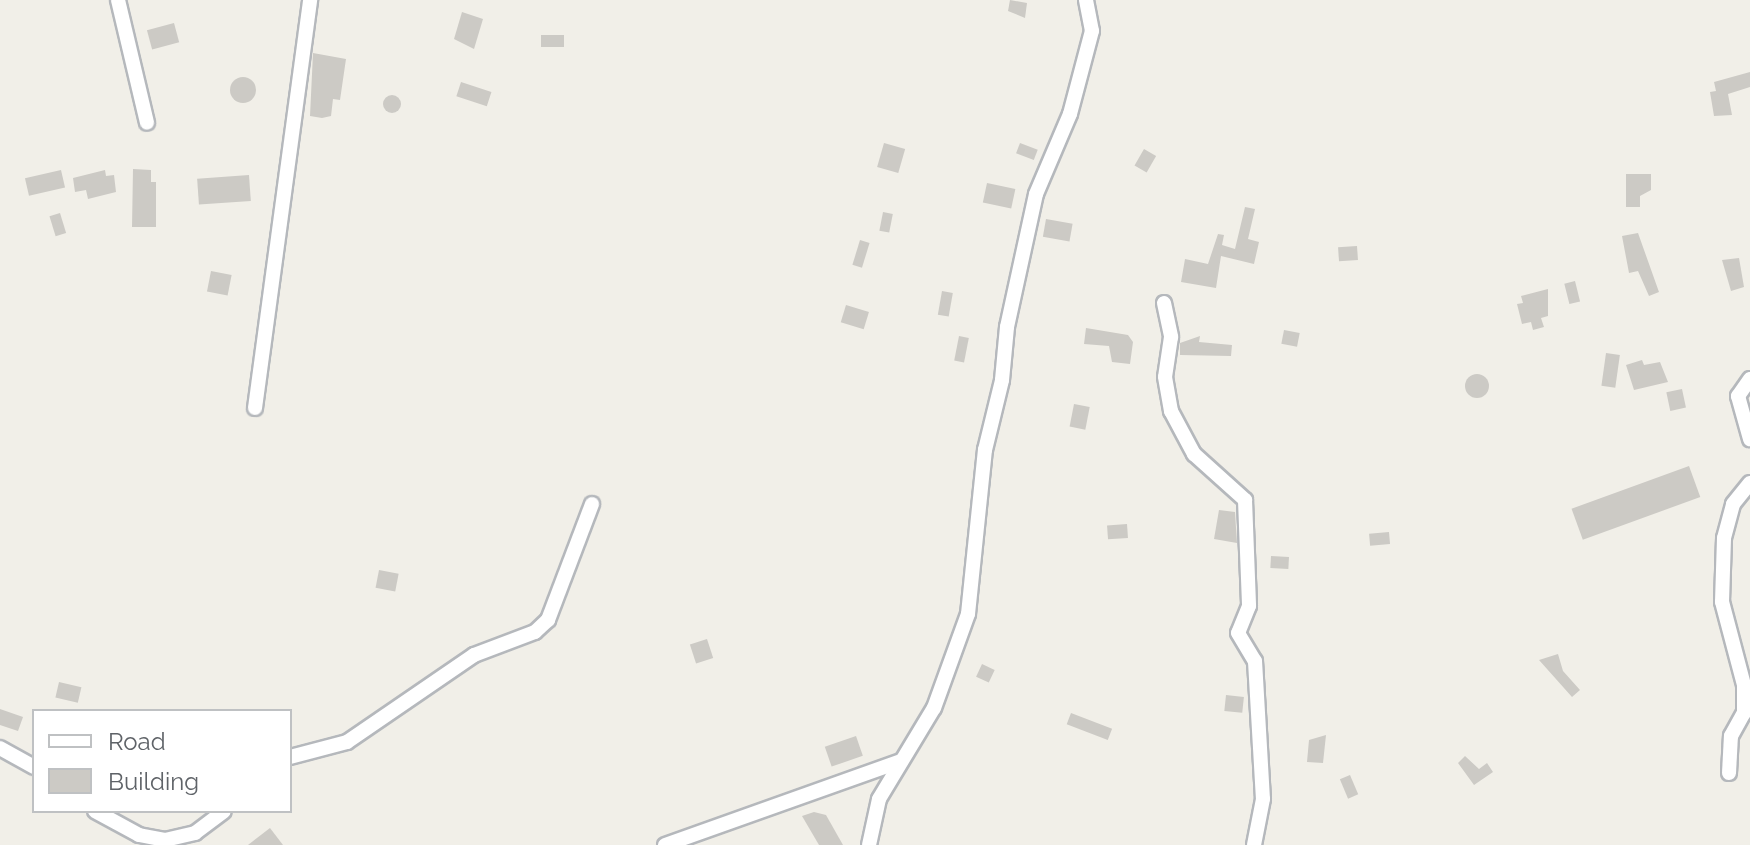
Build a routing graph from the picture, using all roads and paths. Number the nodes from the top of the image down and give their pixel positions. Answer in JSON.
{"nodes":[{"id":1,"x":118,"y":0,"type":"edge"},
{"id":2,"x":310,"y":0,"type":"edge"},
{"id":3,"x":1086,"y":0,"type":"edge"},
{"id":4,"x":147,"y":123,"type":"dead end"},
{"id":5,"x":1164,"y":303,"type":"dead end"},
{"id":6,"x":1750,"y":379,"type":"edge"},
{"id":7,"x":255,"y":408,"type":"dead end"},
{"id":8,"x":1750,"y":439,"type":"edge"},
{"id":9,"x":1750,"y":483,"type":"edge"},
{"id":10,"x":592,"y":504,"type":"dead end"},
{"id":11,"x":0,"y":748,"type":"edge"},
{"id":12,"x":292,"y":756,"type":"edge"},
{"id":13,"x":901,"y":761,"type":"junction"},
{"id":14,"x":32,"y":766,"type":"edge"},
{"id":15,"x":1729,"y":773,"type":"dead end"},
{"id":16,"x":98,"y":813,"type":"edge"},
{"id":17,"x":221,"y":813,"type":"edge"},
{"id":18,"x":135,"y":840,"type":"edge"},
{"id":19,"x":665,"y":845,"type":"edge"},
{"id":20,"x":869,"y":845,"type":"edge"},
{"id":21,"x":1254,"y":845,"type":"edge"}],
"edges":[{"from":1,"to":4,"type":"street"},
{"from":2,"to":7,"type":"street"},
{"from":3,"to":13,"type":"street"},
{"from":5,"to":21,"type":"street"},
{"from":6,"to":8,"type":"street"},
{"from":9,"to":15,"type":"street"},
{"from":10,"to":12,"type":"street"},
{"from":11,"to":14,"type":"street"},
{"from":13,"to":19,"type":"street"},
{"from":13,"to":20,"type":"street"},
{"from":16,"to":18,"type":"street"},
{"from":17,"to":18,"type":"street"}]}
